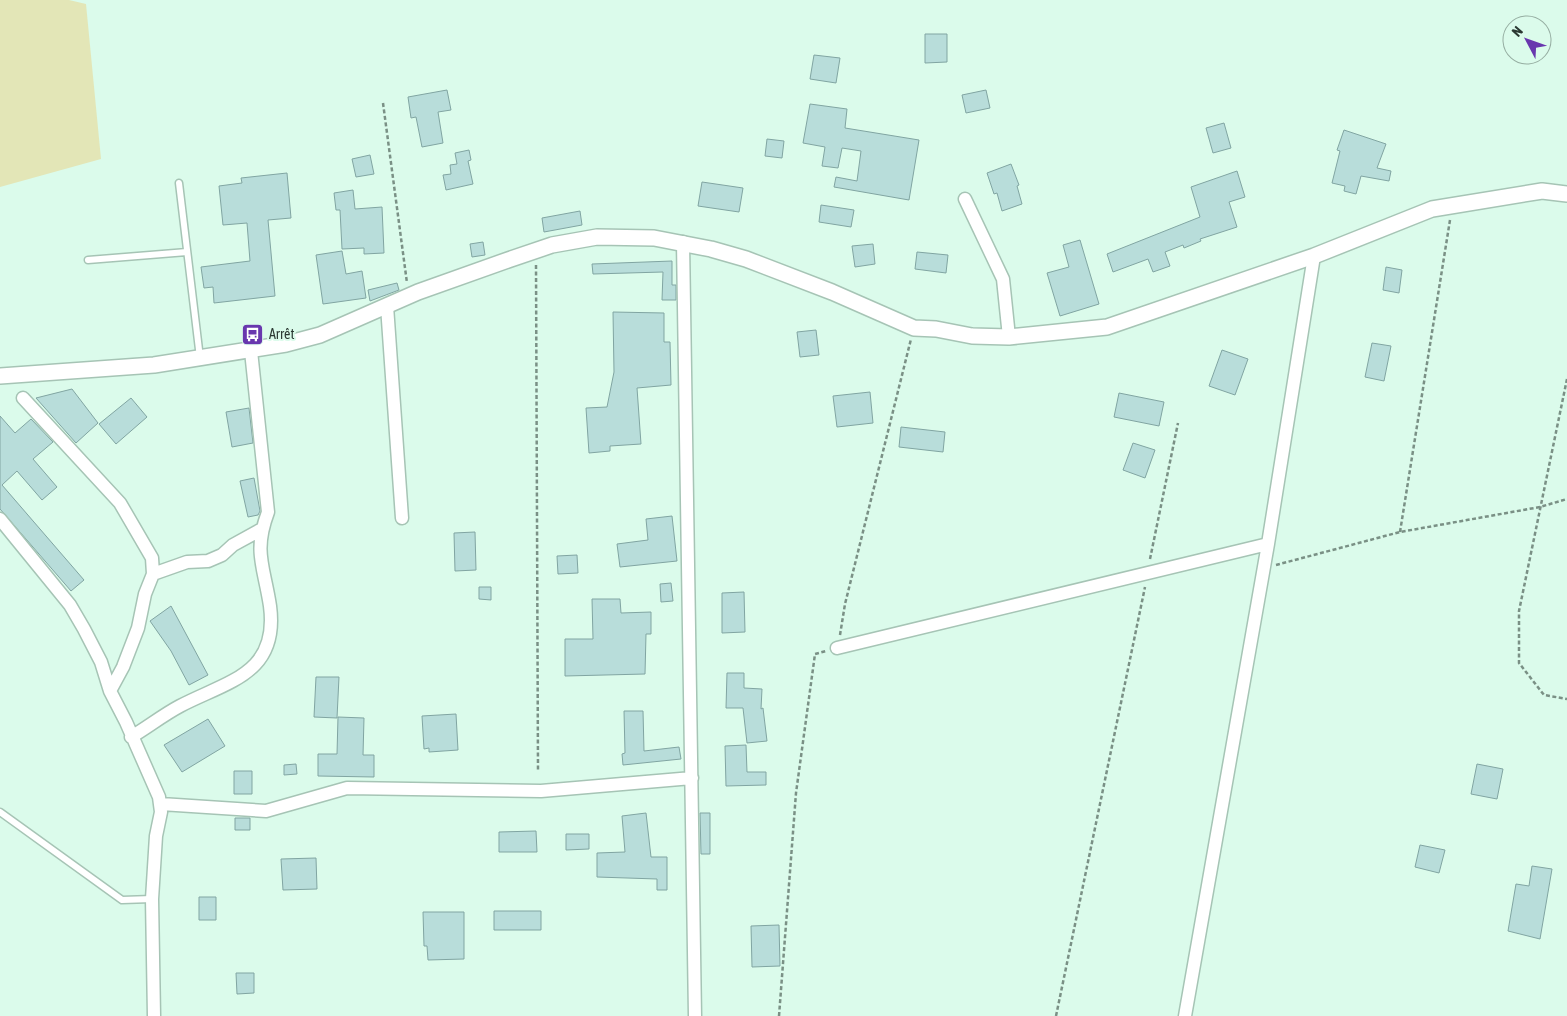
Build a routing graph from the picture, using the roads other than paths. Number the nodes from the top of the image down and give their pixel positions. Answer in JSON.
{"nodes":[{"id":1,"x":179,"y":183,"type":"dead end"},
{"id":2,"x":1567,"y":194,"type":"edge"},
{"id":3,"x":965,"y":199,"type":"dead end"},
{"id":4,"x":683,"y":242,"type":"junction"},
{"id":5,"x":187,"y":252,"type":"junction"},
{"id":6,"x":1314,"y":256,"type":"junction"},
{"id":7,"x":88,"y":260,"type":"dead end"},
{"id":8,"x":387,"y":306,"type":"junction"},
{"id":9,"x":1009,"y":337,"type":"junction"},
{"id":10,"x":251,"y":351,"type":"junction"},
{"id":11,"x":200,"y":358,"type":"junction"},
{"id":12,"x":0,"y":376,"type":"edge"},
{"id":13,"x":23,"y":398,"type":"dead end"},
{"id":14,"x":402,"y":518,"type":"dead end"},
{"id":15,"x":0,"y":520,"type":"edge"},
{"id":16,"x":262,"y":528,"type":"junction"},
{"id":17,"x":1268,"y":544,"type":"junction"},
{"id":18,"x":154,"y":574,"type":"junction"},
{"id":19,"x":837,"y":648,"type":"road end"},
{"id":20,"x":110,"y":691,"type":"junction"},
{"id":21,"x":131,"y":736,"type":"junction"},
{"id":22,"x":692,"y":778,"type":"junction"},
{"id":23,"x":161,"y":804,"type":"junction"},
{"id":24,"x":0,"y":812,"type":"edge"},
{"id":25,"x":152,"y":899,"type":"junction"},
{"id":26,"x":154,"y":1016,"type":"edge"},
{"id":27,"x":695,"y":1016,"type":"edge"},
{"id":28,"x":1185,"y":1016,"type":"edge"}],
"edges":[{"from":1,"to":5,"type":"lane"},
{"from":2,"to":6,"type":"street"},
{"from":3,"to":9,"type":"street"},
{"from":4,"to":8,"type":"street"},
{"from":4,"to":9,"type":"street"},
{"from":4,"to":22,"type":"street"},
{"from":5,"to":7,"type":"lane"},
{"from":5,"to":11,"type":"lane"},
{"from":6,"to":9,"type":"street"},
{"from":6,"to":17,"type":"street"},
{"from":8,"to":10,"type":"street"},
{"from":8,"to":14,"type":"street"},
{"from":10,"to":11,"type":"street"},
{"from":10,"to":16,"type":"street"},
{"from":11,"to":12,"type":"street"},
{"from":13,"to":18,"type":"street"},
{"from":15,"to":20,"type":"street"},
{"from":16,"to":18,"type":"street"},
{"from":16,"to":21,"type":"street"},
{"from":17,"to":19,"type":"street"},
{"from":17,"to":28,"type":"street"},
{"from":18,"to":20,"type":"street"},
{"from":20,"to":21,"type":"street"},
{"from":21,"to":23,"type":"street"},
{"from":22,"to":23,"type":"street"},
{"from":22,"to":27,"type":"street"},
{"from":23,"to":25,"type":"street"},
{"from":24,"to":25,"type":"lane"},
{"from":25,"to":26,"type":"street"}]}
